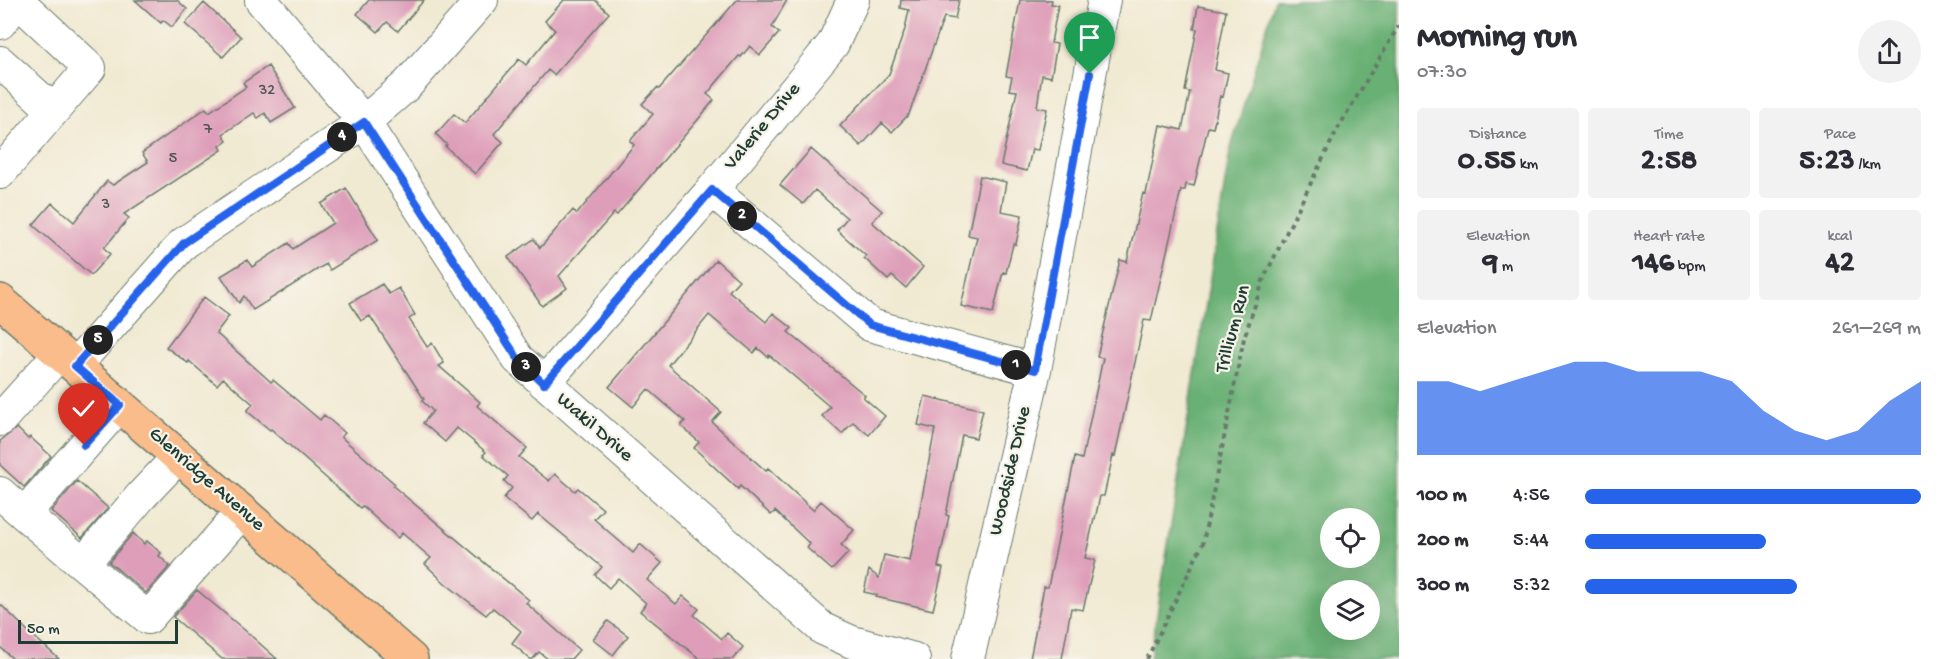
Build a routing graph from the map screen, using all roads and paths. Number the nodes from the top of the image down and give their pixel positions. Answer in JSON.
{"nodes":[{"id":1,"x":261,"y":0,"type":"edge"},
{"id":2,"x":482,"y":0,"type":"edge"},
{"id":3,"x":854,"y":0,"type":"edge"},
{"id":4,"x":1104,"y":0,"type":"edge"},
{"id":5,"x":12,"y":8,"type":"edge"},
{"id":6,"x":1399,"y":25,"type":"edge"},
{"id":7,"x":0,"y":62,"type":"edge"},
{"id":8,"x":53,"y":110,"type":"junction"},
{"id":9,"x":364,"y":122,"type":"junction"},
{"id":10,"x":0,"y":173,"type":"edge"},
{"id":11,"x":712,"y":190,"type":"junction"},
{"id":12,"x":0,"y":301,"type":"edge"},
{"id":13,"x":68,"y":360,"type":"junction"},
{"id":14,"x":1035,"y":370,"type":"junction"},
{"id":15,"x":544,"y":384,"type":"junction"},
{"id":16,"x":120,"y":405,"type":"junction"},
{"id":17,"x":0,"y":420,"type":"edge"},
{"id":18,"x":178,"y":456,"type":"junction"},
{"id":19,"x":0,"y":493,"type":"edge"},
{"id":20,"x":242,"y":512,"type":"junction"},
{"id":21,"x":24,"y":514,"type":"junction"},
{"id":22,"x":83,"y":564,"type":"junction"},
{"id":23,"x":411,"y":659,"type":"edge"},
{"id":24,"x":914,"y":659,"type":"edge"},
{"id":25,"x":968,"y":659,"type":"edge"},
{"id":26,"x":1147,"y":659,"type":"edge"}],
"edges":[{"from":1,"to":9,"type":"street","name":"Wakil Drive"},
{"from":2,"to":9,"type":"street"},
{"from":3,"to":11,"type":"street","name":"Valerie Drive"},
{"from":4,"to":14,"type":"street","name":"Woodside Drive"},
{"from":5,"to":8,"type":"street"},
{"from":6,"to":26,"type":"path","name":"Trillium Run"},
{"from":7,"to":8,"type":"street"},
{"from":8,"to":10,"type":"street"},
{"from":9,"to":13,"type":"street"},
{"from":9,"to":15,"type":"street","name":"Wakil Drive"},
{"from":11,"to":14,"type":"street"},
{"from":11,"to":15,"type":"street","name":"Valerie Drive"},
{"from":12,"to":13,"type":"main road","name":"Glenridge Avenue"},
{"from":13,"to":16,"type":"main road","name":"Glenridge Avenue"},
{"from":13,"to":17,"type":"street"},
{"from":14,"to":25,"type":"street","name":"Woodside Drive"},
{"from":15,"to":24,"type":"street","name":"Wakil Drive"},
{"from":16,"to":18,"type":"main road","name":"Glenridge Avenue"},
{"from":16,"to":21,"type":"street"},
{"from":18,"to":20,"type":"main road","name":"Glenridge Avenue"},
{"from":18,"to":22,"type":"street"},
{"from":19,"to":21,"type":"street"},
{"from":20,"to":22,"type":"street"},
{"from":20,"to":23,"type":"main road","name":"Glenridge Avenue"},
{"from":21,"to":22,"type":"street"}]}
